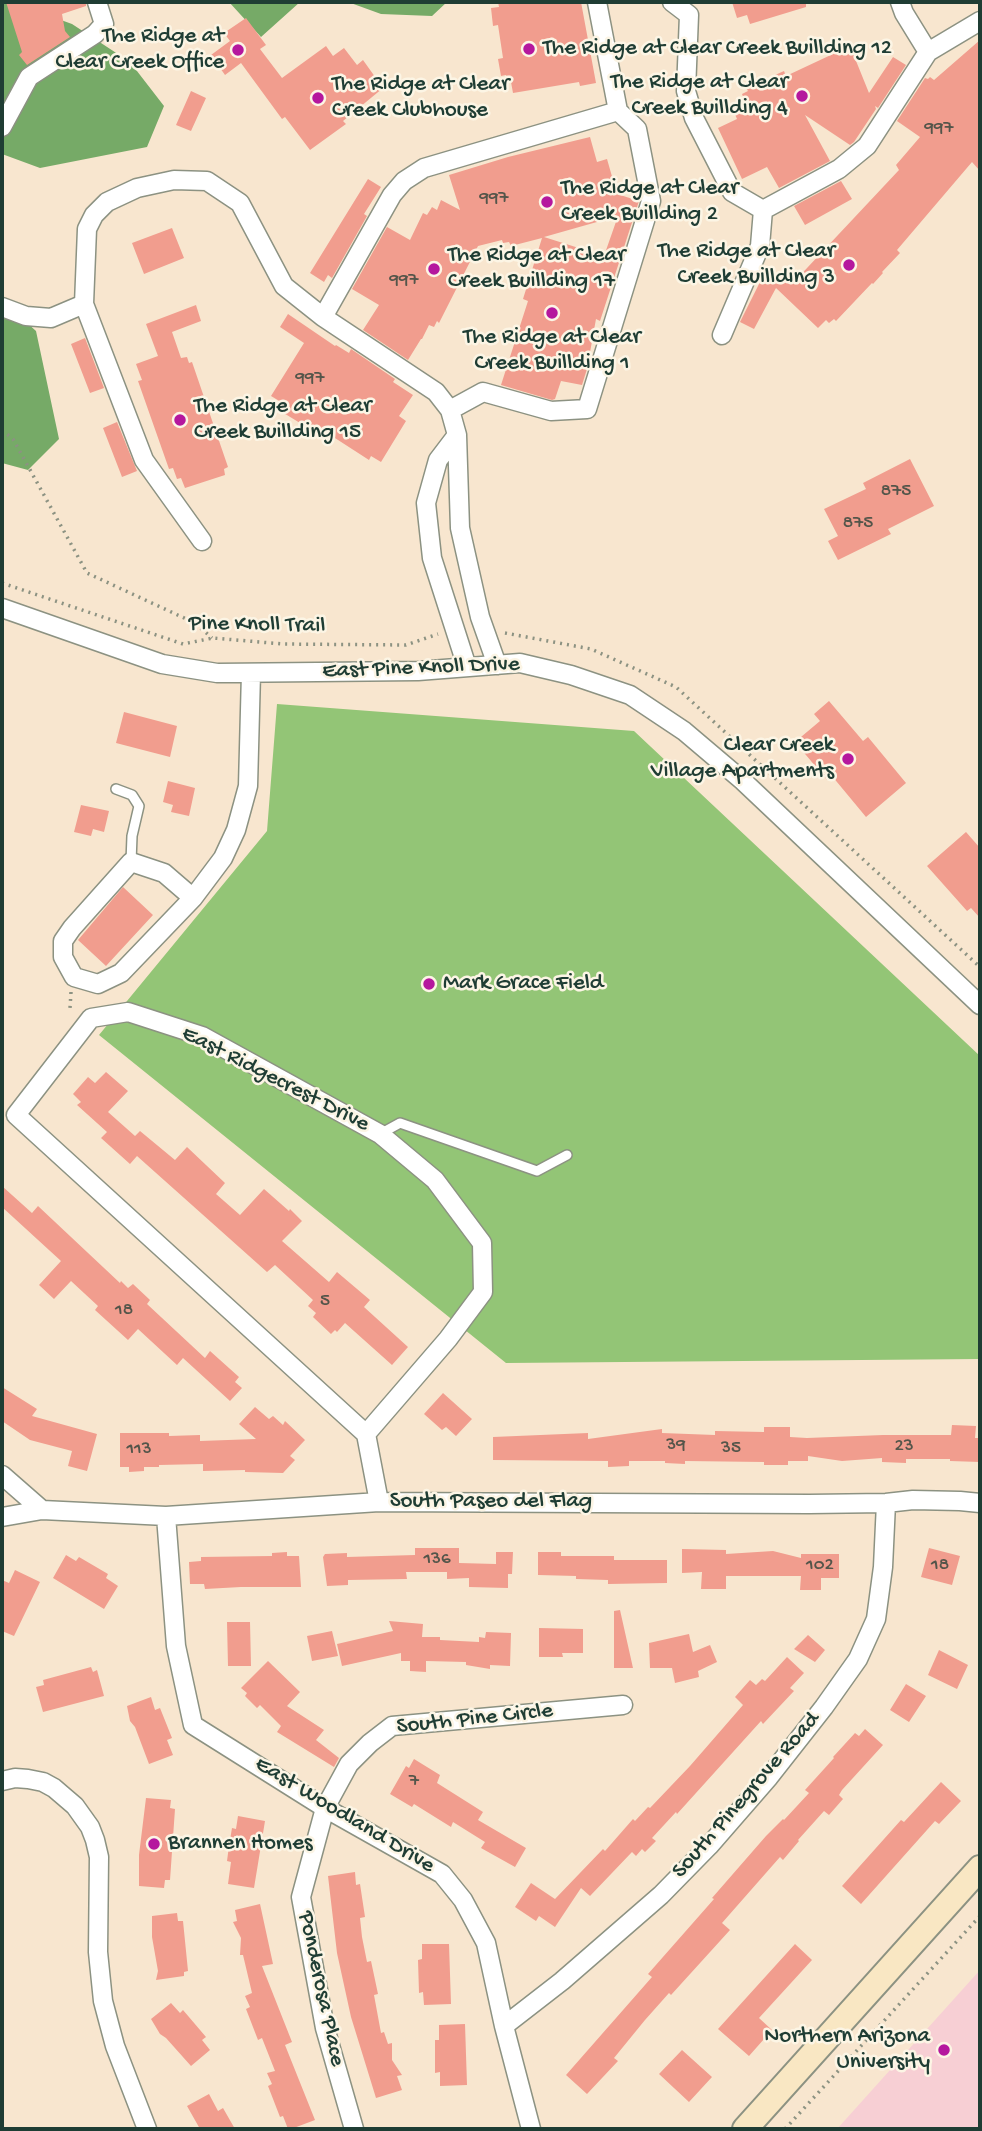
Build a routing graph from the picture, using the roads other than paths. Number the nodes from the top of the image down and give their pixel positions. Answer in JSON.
{"nodes":[{"id":1,"x":97,"y":2,"type":"edge"},
{"id":2,"x":597,"y":2,"type":"edge"},
{"id":3,"x":673,"y":2,"type":"edge"},
{"id":4,"x":900,"y":2,"type":"edge"},
{"id":5,"x":980,"y":21,"type":"edge"},
{"id":6,"x":928,"y":52,"type":"junction"},
{"id":7,"x":618,"y":111,"type":"junction"},
{"id":8,"x":2,"y":127,"type":"edge"},
{"id":9,"x":763,"y":210,"type":"junction"},
{"id":10,"x":85,"y":304,"type":"junction"},
{"id":11,"x":2,"y":307,"type":"edge"},
{"id":12,"x":323,"y":317,"type":"junction"},
{"id":13,"x":722,"y":335,"type":"dead end"},
{"id":14,"x":450,"y":410,"type":"junction"},
{"id":15,"x":457,"y":435,"type":"junction"},
{"id":16,"x":202,"y":541,"type":"dead end"},
{"id":17,"x":2,"y":608,"type":"edge"},
{"id":18,"x":497,"y":665,"type":"junction"},
{"id":19,"x":467,"y":667,"type":"junction"},
{"id":20,"x":251,"y":673,"type":"junction"},
{"id":21,"x":116,"y":789,"type":"dead end"},
{"id":22,"x":131,"y":862,"type":"junction"},
{"id":23,"x":193,"y":898,"type":"junction"},
{"id":24,"x":980,"y":1005,"type":"edge"},
{"id":25,"x":380,"y":1134,"type":"junction"},
{"id":26,"x":567,"y":1155,"type":"dead end"},
{"id":27,"x":366,"y":1434,"type":"junction"},
{"id":28,"x":2,"y":1475,"type":"edge"},
{"id":29,"x":379,"y":1502,"type":"junction"},
{"id":30,"x":886,"y":1503,"type":"junction"},
{"id":31,"x":980,"y":1503,"type":"edge"},
{"id":32,"x":41,"y":1510,"type":"junction"},
{"id":33,"x":166,"y":1516,"type":"junction"},
{"id":34,"x":2,"y":1517,"type":"edge"},
{"id":35,"x":623,"y":1705,"type":"dead end"},
{"id":36,"x":2,"y":1781,"type":"edge"},
{"id":37,"x":325,"y":1808,"type":"junction"},
{"id":38,"x":980,"y":1868,"type":"edge"},
{"id":39,"x":504,"y":2026,"type":"junction"},
{"id":40,"x":147,"y":2129,"type":"edge"},
{"id":41,"x":354,"y":2129,"type":"edge"},
{"id":42,"x":531,"y":2129,"type":"edge"},
{"id":43,"x":744,"y":2129,"type":"edge"}],
"edges":[{"from":1,"to":8,"type":"street"},
{"from":2,"to":7,"type":"street"},
{"from":3,"to":9,"type":"street"},
{"from":4,"to":6,"type":"street"},
{"from":5,"to":6,"type":"street"},
{"from":6,"to":9,"type":"street"},
{"from":7,"to":12,"type":"street"},
{"from":7,"to":14,"type":"street"},
{"from":9,"to":13,"type":"street"},
{"from":10,"to":11,"type":"street"},
{"from":10,"to":12,"type":"street"},
{"from":10,"to":16,"type":"street"},
{"from":12,"to":14,"type":"street"},
{"from":14,"to":15,"type":"street"},
{"from":15,"to":18,"type":"street"},
{"from":15,"to":19,"type":"street"},
{"from":17,"to":20,"type":"street","name":"East Pine Knoll Drive"},
{"from":18,"to":19,"type":"street","name":"East Pine Knoll Drive"},
{"from":18,"to":24,"type":"street","name":"East Pine Knoll Drive"},
{"from":19,"to":20,"type":"street","name":"East Pine Knoll Drive"},
{"from":20,"to":23,"type":"street"},
{"from":21,"to":22,"type":"lane"},
{"from":22,"to":23,"type":"street"},
{"from":22,"to":23,"type":"street"},
{"from":25,"to":26,"type":"lane"},
{"from":25,"to":27,"type":"street","name":"East Ridgecrest Drive"},
{"from":25,"to":27,"type":"street","name":"East Ridgecrest Drive"},
{"from":27,"to":29,"type":"street"},
{"from":28,"to":32,"type":"street"},
{"from":29,"to":30,"type":"street","name":"South Paseo del Flag"},
{"from":29,"to":33,"type":"street","name":"South Paseo del Flag"},
{"from":30,"to":31,"type":"street","name":"South Paseo del Flag"},
{"from":30,"to":39,"type":"street","name":"South Pinegrove Road"},
{"from":32,"to":33,"type":"street","name":"South Paseo del Flag"},
{"from":32,"to":34,"type":"street","name":"South Paseo del Flag"},
{"from":33,"to":37,"type":"street","name":"East Woodland Drive"},
{"from":35,"to":37,"type":"street","name":"South Pine Circle"},
{"from":36,"to":40,"type":"street"},
{"from":37,"to":39,"type":"street","name":"East Woodland Drive"},
{"from":37,"to":41,"type":"street","name":"Ponderosa Place"},
{"from":38,"to":43,"type":"main road"},
{"from":39,"to":42,"type":"street","name":"East Woodland Drive"}]}
